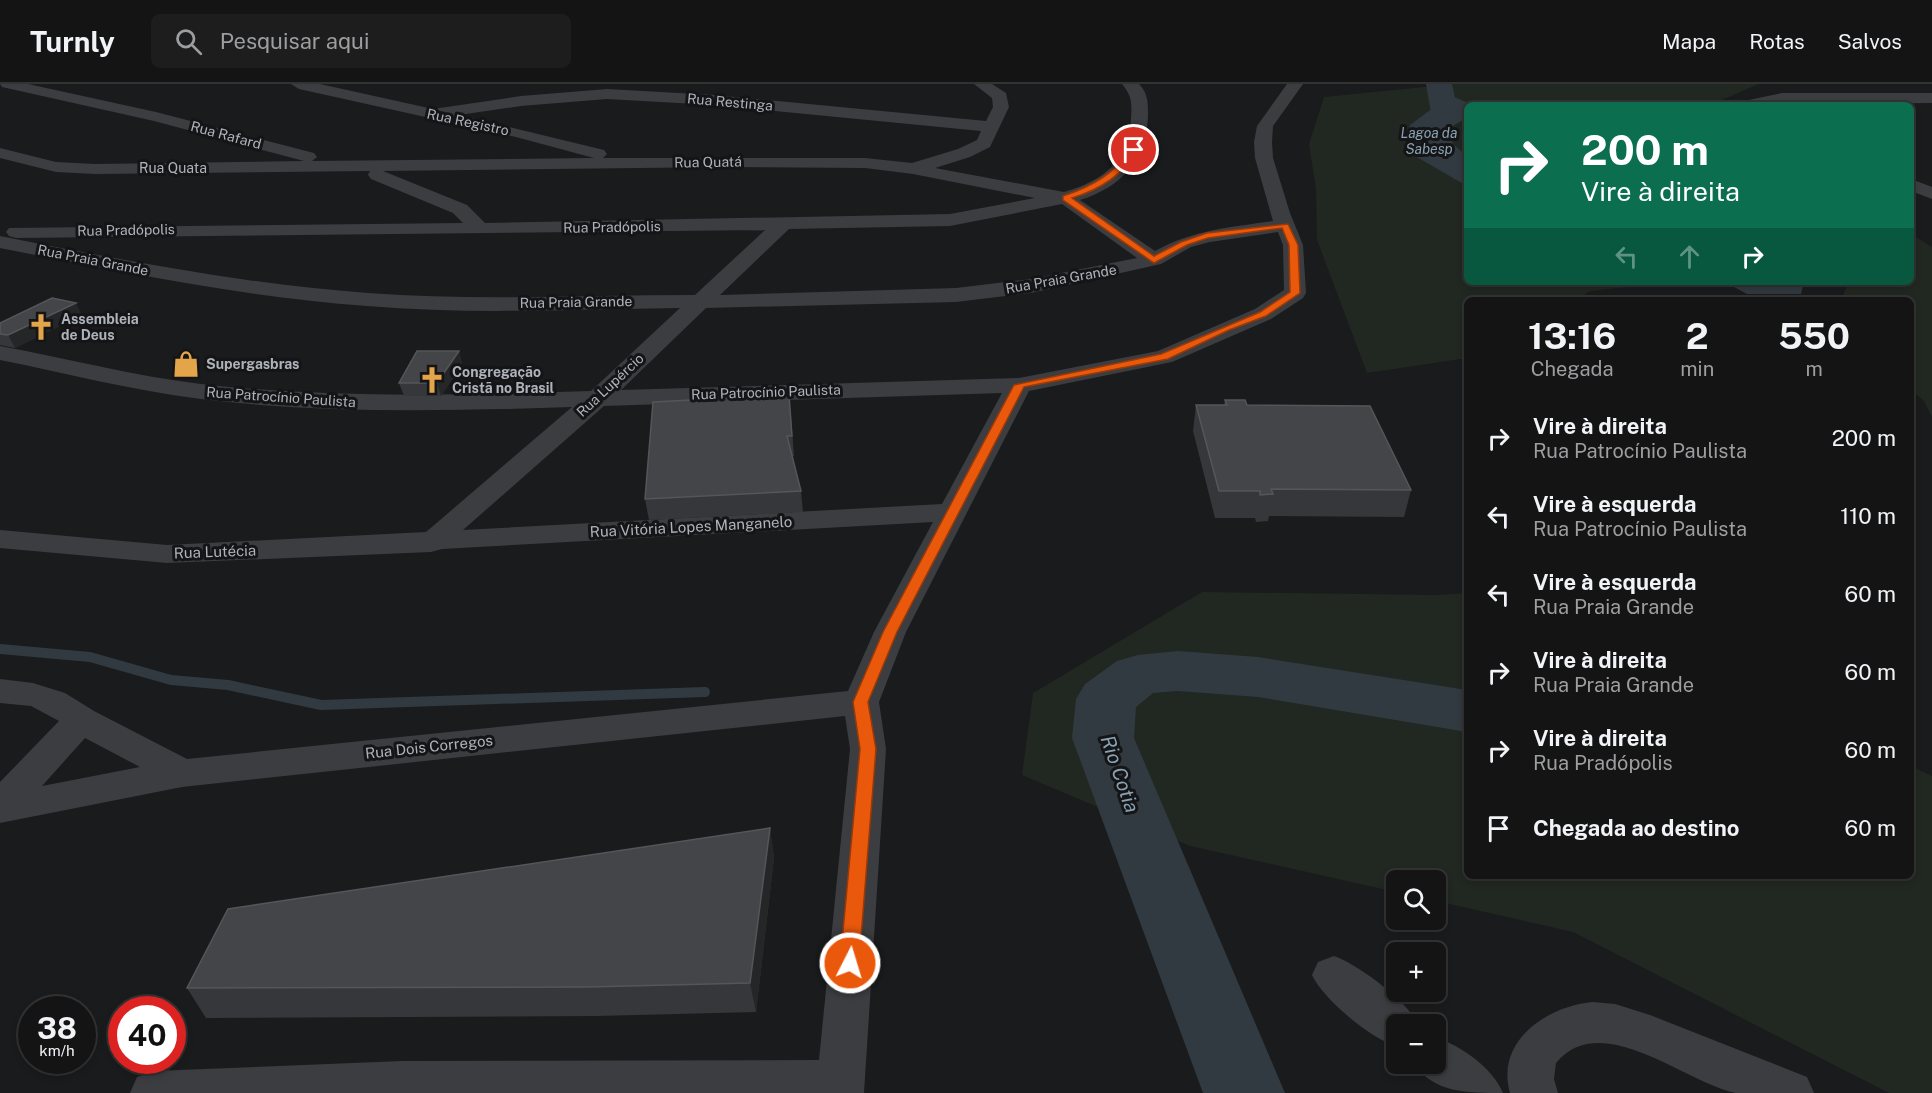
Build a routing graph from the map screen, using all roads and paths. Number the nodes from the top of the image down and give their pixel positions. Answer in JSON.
{"nodes":[{"id":1,"x":7,"y":84,"type":"edge"},
{"id":2,"x":299,"y":84,"type":"edge"},
{"id":3,"x":982,"y":84,"type":"edge"},
{"id":4,"x":1130,"y":84,"type":"edge"},
{"id":5,"x":1295,"y":84,"type":"edge"},
{"id":6,"x":789,"y":92,"type":"dead end"},
{"id":7,"x":1932,"y":98,"type":"edge"},
{"id":8,"x":1761,"y":102,"type":"edge"},
{"id":9,"x":800,"y":108,"type":"junction"},
{"id":10,"x":432,"y":114,"type":"junction"},
{"id":11,"x":992,"y":127,"type":"junction"},
{"id":12,"x":0,"y":153,"type":"edge"},
{"id":13,"x":637,"y":164,"type":"junction"},
{"id":14,"x":348,"y":167,"type":"junction"},
{"id":15,"x":416,"y":167,"type":"junction"},
{"id":16,"x":913,"y":168,"type":"junction"},
{"id":17,"x":391,"y":179,"type":"junction"},
{"id":18,"x":1914,"y":186,"type":"edge"},
{"id":19,"x":1932,"y":193,"type":"edge"},
{"id":20,"x":1065,"y":198,"type":"junction"},
{"id":21,"x":441,"y":200,"type":"junction"},
{"id":22,"x":784,"y":223,"type":"junction"},
{"id":23,"x":1285,"y":225,"type":"junction"},
{"id":24,"x":478,"y":227,"type":"junction"},
{"id":25,"x":397,"y":228,"type":"junction"},
{"id":26,"x":0,"y":232,"type":"edge"},
{"id":27,"x":0,"y":242,"type":"edge"},
{"id":28,"x":1154,"y":260,"type":"junction"},
{"id":29,"x":700,"y":300,"type":"junction"},
{"id":30,"x":0,"y":353,"type":"edge"},
{"id":31,"x":1019,"y":385,"type":"junction"},
{"id":32,"x":599,"y":397,"type":"junction"},
{"id":33,"x":951,"y":513,"type":"junction"},
{"id":34,"x":0,"y":539,"type":"edge"},
{"id":35,"x":431,"y":543,"type":"junction"},
{"id":36,"x":0,"y":691,"type":"edge"},
{"id":37,"x":861,"y":702,"type":"junction"},
{"id":38,"x":81,"y":720,"type":"junction"},
{"id":39,"x":182,"y":773,"type":"junction"},
{"id":40,"x":0,"y":807,"type":"edge"},
{"id":41,"x":1334,"y":975,"type":"dead end"},
{"id":42,"x":1386,"y":1018,"type":"edge"},
{"id":43,"x":1446,"y":1066,"type":"edge"},
{"id":44,"x":1532,"y":1079,"type":"edge"},
{"id":45,"x":840,"y":1087,"type":"edge"},
{"id":46,"x":154,"y":1093,"type":"edge"},
{"id":47,"x":1479,"y":1093,"type":"edge"},
{"id":48,"x":1790,"y":1093,"type":"edge"}],
"edges":[{"from":1,"to":14,"type":"street","name":"Rua Rafard"},
{"from":2,"to":10,"type":"street","name":"Rua Registro"},
{"from":3,"to":11,"type":"street"},
{"from":4,"to":20,"type":"street","name":"Rua Pradópolis"},
{"from":5,"to":23,"type":"street","name":"Rua Patrocínio Paulista"},
{"from":6,"to":9,"type":"street"},
{"from":7,"to":8,"type":"street"},
{"from":9,"to":10,"type":"street","name":"Rua Restinga"},
{"from":9,"to":11,"type":"street","name":"Rua Restinga"},
{"from":10,"to":13,"type":"street","name":"Rua Registro"},
{"from":11,"to":16,"type":"street"},
{"from":12,"to":14,"type":"street","name":"Rua Quata"},
{"from":13,"to":15,"type":"street","name":"Rua Quatá"},
{"from":13,"to":16,"type":"street","name":"Rua Quatá"},
{"from":14,"to":15,"type":"street","name":"Rua Quatá"},
{"from":14,"to":17,"type":"street","name":"Rua Rafard"},
{"from":15,"to":17,"type":"street"},
{"from":16,"to":20,"type":"street","name":"Rua Quatá"},
{"from":17,"to":21,"type":"street","name":"Rua Rafard"},
{"from":18,"to":19,"type":"street"},
{"from":20,"to":22,"type":"street","name":"Rua Pradópolis"},
{"from":20,"to":28,"type":"street"},
{"from":21,"to":24,"type":"street","name":"Rua Rafard"},
{"from":21,"to":25,"type":"street"},
{"from":22,"to":24,"type":"street","name":"Rua Pradópolis"},
{"from":22,"to":29,"type":"street","name":"Rua Lupércio"},
{"from":23,"to":28,"type":"street","name":"Rua Praia Grande"},
{"from":23,"to":31,"type":"street","name":"Rua Patrocínio Paulista"},
{"from":24,"to":25,"type":"street","name":"Rua Pradópolis"},
{"from":25,"to":26,"type":"street","name":"Rua Pradópolis"},
{"from":27,"to":29,"type":"street","name":"Rua Praia Grande"},
{"from":28,"to":29,"type":"street","name":"Rua Praia Grande"},
{"from":29,"to":32,"type":"street","name":"Rua Lupércio"},
{"from":30,"to":32,"type":"street","name":"Rua Patrocínio Paulista"},
{"from":31,"to":32,"type":"street","name":"Rua Patrocínio Paulista"},
{"from":31,"to":33,"type":"street"},
{"from":32,"to":35,"type":"street","name":"Rua Lupércio"},
{"from":33,"to":35,"type":"street","name":"Rua Vitória Lopes Manganelo"},
{"from":33,"to":37,"type":"street"},
{"from":34,"to":35,"type":"street","name":"Rua Lutécia"},
{"from":36,"to":38,"type":"street"},
{"from":37,"to":39,"type":"street","name":"Rua Dois Corregos"},
{"from":37,"to":45,"type":"street"},
{"from":38,"to":39,"type":"street"},
{"from":38,"to":40,"type":"street"},
{"from":39,"to":40,"type":"street","name":"Rua Dois Corregos"},
{"from":41,"to":42,"type":"street"},
{"from":43,"to":47,"type":"street"},
{"from":44,"to":48,"type":"street"},
{"from":45,"to":46,"type":"street"}]}
